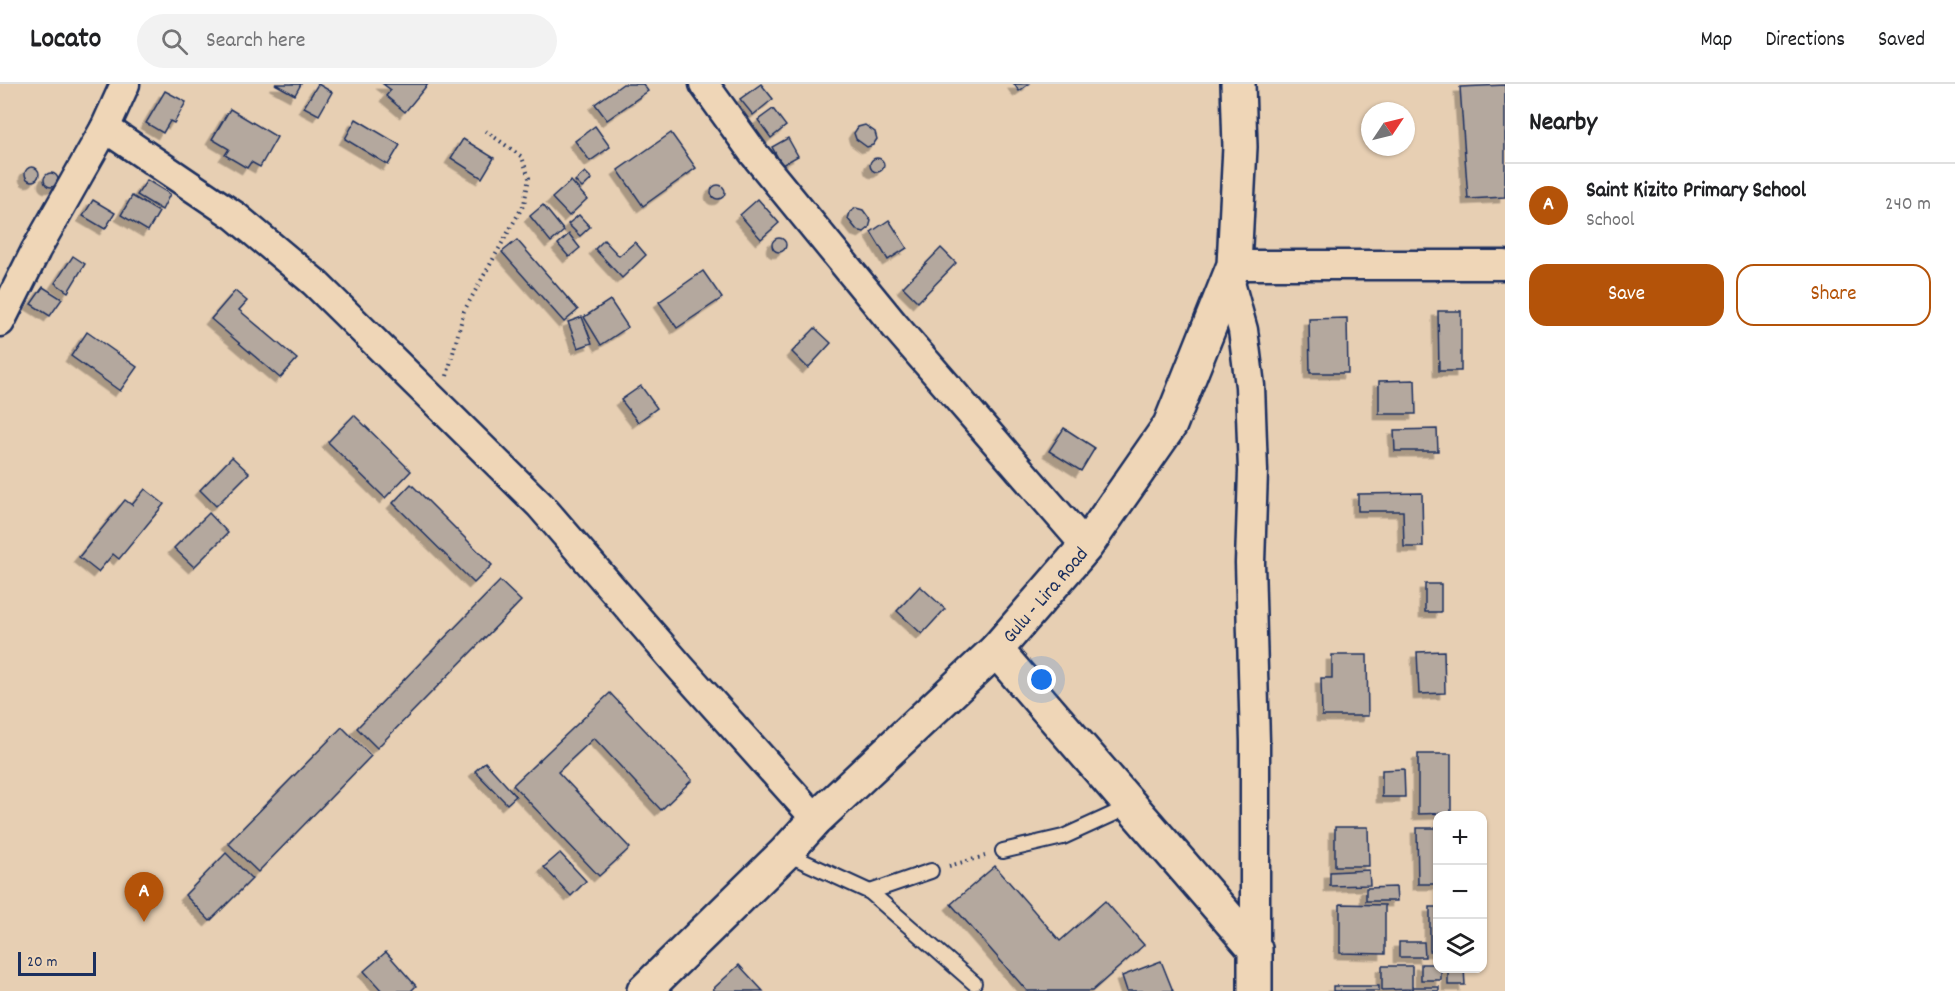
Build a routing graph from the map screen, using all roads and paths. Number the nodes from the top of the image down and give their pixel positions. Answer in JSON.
{"nodes":[{"id":1,"x":125,"y":84,"type":"edge"},
{"id":2,"x":704,"y":84,"type":"edge"},
{"id":3,"x":1238,"y":84,"type":"edge"},
{"id":4,"x":105,"y":128,"type":"junction"},
{"id":5,"x":486,"y":131,"type":"dead end"},
{"id":6,"x":1505,"y":265,"type":"edge"},
{"id":7,"x":1231,"y":272,"type":"junction"},
{"id":8,"x":0,"y":322,"type":"edge"},
{"id":9,"x":434,"y":400,"type":"junction"},
{"id":10,"x":1086,"y":546,"type":"junction"},
{"id":11,"x":996,"y":650,"type":"junction"},
{"id":12,"x":1132,"y":805,"type":"junction"},
{"id":13,"x":816,"y":819,"type":"junction"},
{"id":14,"x":1003,"y":851,"type":"joint"},
{"id":15,"x":785,"y":853,"type":"junction"},
{"id":16,"x":931,"y":871,"type":"joint"},
{"id":17,"x":870,"y":892,"type":"junction"},
{"id":18,"x":1255,"y":949,"type":"junction"},
{"id":19,"x":974,"y":983,"type":"dead end"},
{"id":20,"x":644,"y":991,"type":"edge"},
{"id":21,"x":1255,"y":991,"type":"edge"}],
"edges":[{"from":1,"to":4,"type":"street"},
{"from":2,"to":10,"type":"street"},
{"from":3,"to":7,"type":"main road","name":"Gulu - Lira Road"},
{"from":4,"to":8,"type":"street"},
{"from":4,"to":9,"type":"street"},
{"from":5,"to":9,"type":"path"},
{"from":6,"to":7,"type":"street"},
{"from":7,"to":10,"type":"main road","name":"Gulu - Lira Road"},
{"from":7,"to":18,"type":"street"},
{"from":9,"to":13,"type":"street"},
{"from":10,"to":11,"type":"main road","name":"Gulu - Lira Road"},
{"from":11,"to":12,"type":"main road"},
{"from":11,"to":13,"type":"main road","name":"Gulu - Lira Road"},
{"from":12,"to":14,"type":"lane"},
{"from":12,"to":18,"type":"main road"},
{"from":13,"to":15,"type":"main road","name":"Gulu - Lira Road"},
{"from":14,"to":16,"type":"path"},
{"from":15,"to":17,"type":"lane"},
{"from":15,"to":20,"type":"main road","name":"Gulu - Lira Road"},
{"from":16,"to":17,"type":"lane"},
{"from":17,"to":19,"type":"lane"},
{"from":18,"to":21,"type":"main road"}]}
